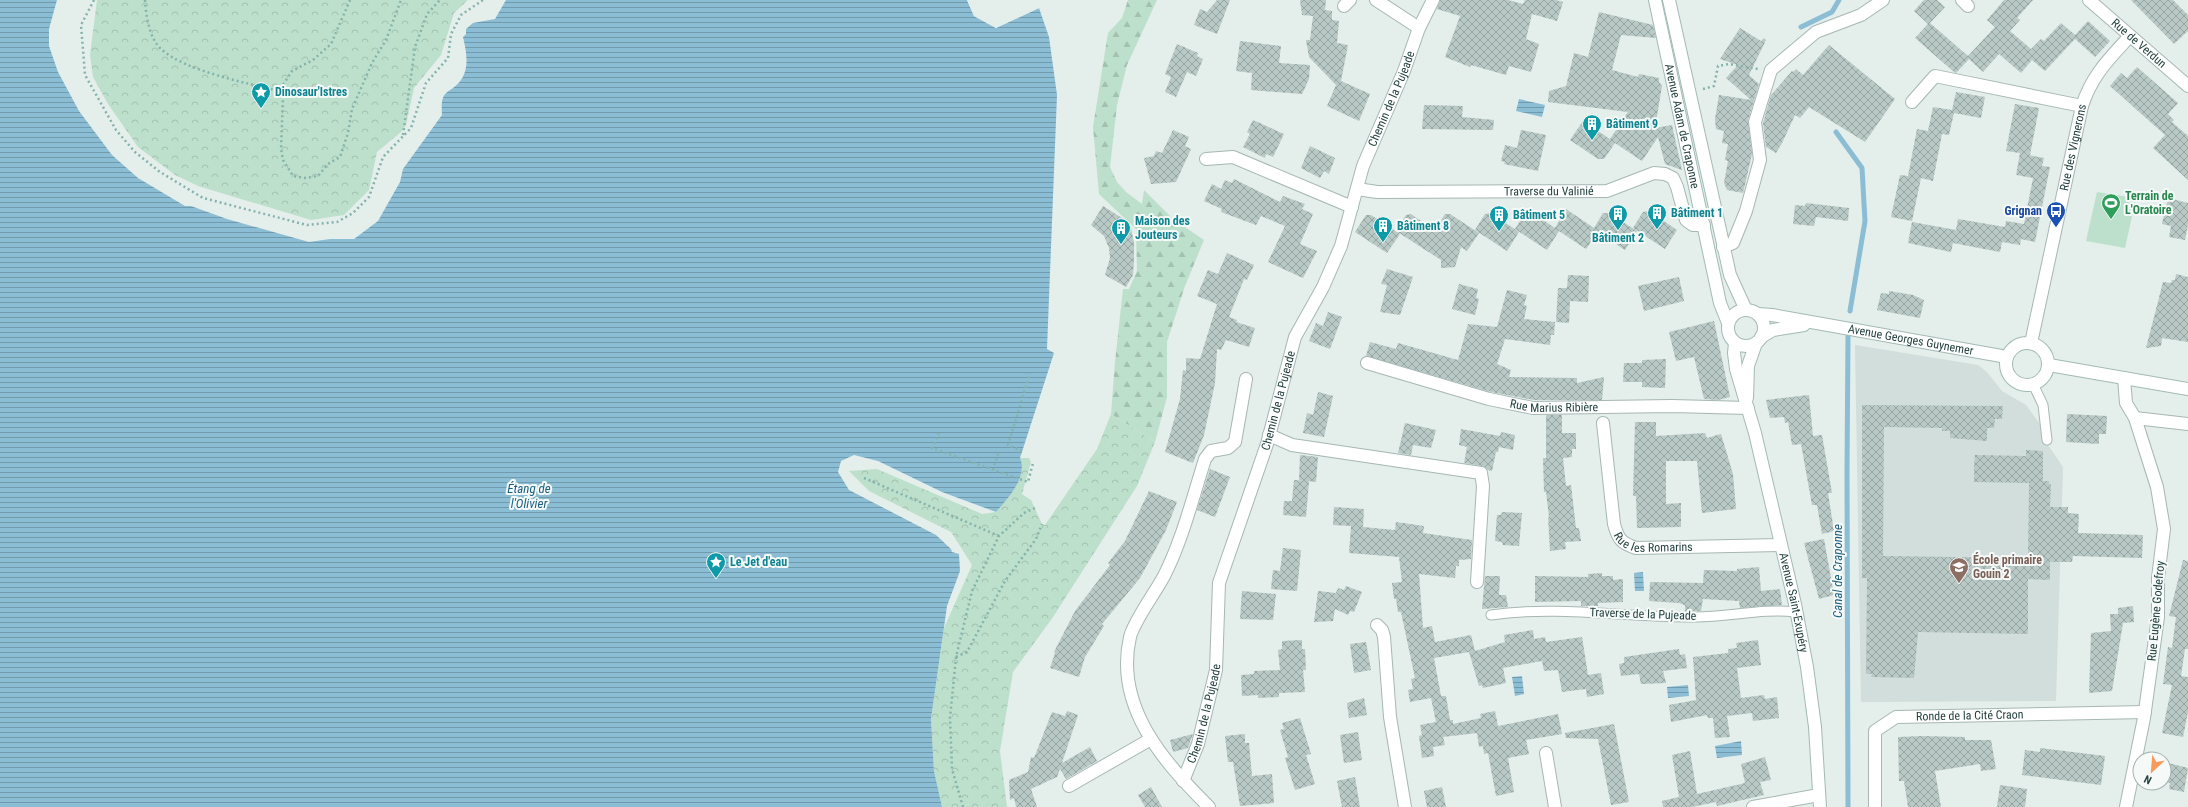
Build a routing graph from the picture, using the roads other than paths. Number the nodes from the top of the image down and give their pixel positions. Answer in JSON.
{"nodes":[{"id":1,"x":1376,"y":0,"type":"edge"},
{"id":2,"x":1433,"y":0,"type":"edge"},
{"id":3,"x":1655,"y":0,"type":"edge"},
{"id":4,"x":1669,"y":0,"type":"edge"},
{"id":5,"x":1883,"y":0,"type":"edge"},
{"id":6,"x":2089,"y":0,"type":"edge"},
{"id":7,"x":1420,"y":28,"type":"junction"},
{"id":8,"x":2130,"y":36,"type":"junction"},
{"id":9,"x":2188,"y":86,"type":"edge"},
{"id":10,"x":1912,"y":102,"type":"dead end"},
{"id":11,"x":2082,"y":106,"type":"junction"},
{"id":12,"x":1206,"y":159,"type":"dead end"},
{"id":13,"x":1357,"y":189,"type":"junction"},
{"id":14,"x":1352,"y":207,"type":"junction"},
{"id":15,"x":1704,"y":224,"type":"junction"},
{"id":16,"x":1723,"y":247,"type":"junction"},
{"id":17,"x":1752,"y":312,"type":"junction"},
{"id":18,"x":1728,"y":322,"type":"junction"},
{"id":19,"x":1814,"y":324,"type":"junction"},
{"id":20,"x":1759,"y":340,"type":"junction"},
{"id":21,"x":1735,"y":343,"type":"junction"},
{"id":22,"x":2031,"y":343,"type":"junction"},
{"id":23,"x":2007,"y":357,"type":"junction"},
{"id":24,"x":1367,"y":363,"type":"dead end"},
{"id":25,"x":2048,"y":365,"type":"junction"},
{"id":26,"x":2124,"y":378,"type":"junction"},
{"id":27,"x":1246,"y":379,"type":"dead end"},
{"id":28,"x":2033,"y":384,"type":"junction"},
{"id":29,"x":2188,"y":389,"type":"edge"},
{"id":30,"x":1747,"y":405,"type":"junction"},
{"id":31,"x":2135,"y":418,"type":"junction"},
{"id":32,"x":1603,"y":423,"type":"dead end"},
{"id":33,"x":2188,"y":424,"type":"edge"},
{"id":34,"x":1269,"y":435,"type":"junction"},
{"id":35,"x":2047,"y":440,"type":"dead end"},
{"id":36,"x":1781,"y":545,"type":"junction"},
{"id":37,"x":1477,"y":582,"type":"dead end"},
{"id":38,"x":1796,"y":612,"type":"junction"},
{"id":39,"x":1491,"y":615,"type":"dead end"},
{"id":40,"x":1377,"y":625,"type":"dead end"},
{"id":41,"x":2145,"y":712,"type":"junction"},
{"id":42,"x":1150,"y":738,"type":"junction"},
{"id":43,"x":1546,"y":753,"type":"dead end"},
{"id":44,"x":1183,"y":781,"type":"junction"},
{"id":45,"x":1069,"y":786,"type":"dead end"},
{"id":46,"x":1820,"y":801,"type":"edge"},
{"id":47,"x":1209,"y":807,"type":"edge"},
{"id":48,"x":1405,"y":807,"type":"edge"},
{"id":49,"x":1555,"y":807,"type":"edge"},
{"id":50,"x":1752,"y":807,"type":"edge"},
{"id":51,"x":1875,"y":807,"type":"edge"},
{"id":52,"x":2126,"y":807,"type":"edge"}],
"edges":[{"from":1,"to":7,"type":"street"},
{"from":2,"to":7,"type":"street","name":"Chemin de la Pujeade"},
{"from":3,"to":15,"type":"street","name":"Avenue Adam de Craponne"},
{"from":4,"to":16,"type":"street","name":"Avenue Adam de Craponne"},
{"from":5,"to":16,"type":"street"},
{"from":6,"to":8,"type":"street","name":"Rue de Verdun"},
{"from":7,"to":13,"type":"street","name":"Chemin de la Pujeade"},
{"from":8,"to":9,"type":"street","name":"Rue de Verdun"},
{"from":8,"to":11,"type":"street","name":"Rue des Vignerons"},
{"from":10,"to":11,"type":"street"},
{"from":11,"to":22,"type":"street","name":"Rue des Vignerons"},
{"from":12,"to":14,"type":"street"},
{"from":13,"to":14,"type":"street","name":"Chemin de la Pujeade"},
{"from":13,"to":15,"type":"street","name":"Traverse du Valinié"},
{"from":14,"to":34,"type":"street","name":"Chemin de la Pujeade"},
{"from":15,"to":18,"type":"street","name":"Avenue Adam de Craponne"},
{"from":16,"to":17,"type":"street","name":"Avenue Adam de Craponne"},
{"from":17,"to":18,"type":"street"},
{"from":17,"to":19,"type":"street"},
{"from":17,"to":20,"type":"street"},
{"from":18,"to":21,"type":"street"},
{"from":19,"to":20,"type":"street"},
{"from":19,"to":23,"type":"street","name":"Avenue Georges Guynemer"},
{"from":20,"to":21,"type":"street"},
{"from":20,"to":30,"type":"street"},
{"from":21,"to":30,"type":"street"},
{"from":22,"to":23,"type":"street"},
{"from":22,"to":25,"type":"street"},
{"from":23,"to":28,"type":"street"},
{"from":24,"to":30,"type":"street","name":"Rue Marius Ribière"},
{"from":25,"to":26,"type":"street"},
{"from":25,"to":28,"type":"street"},
{"from":26,"to":29,"type":"street"},
{"from":26,"to":31,"type":"street","name":"Rue Eugène Godefroy"},
{"from":27,"to":42,"type":"street"},
{"from":28,"to":35,"type":"lane"},
{"from":30,"to":36,"type":"street","name":"Avenue Saint-Exupéry"},
{"from":31,"to":33,"type":"street"},
{"from":31,"to":41,"type":"street","name":"Rue Eugène Godefroy"},
{"from":32,"to":36,"type":"street","name":"Rue les Romarins"},
{"from":34,"to":37,"type":"street"},
{"from":34,"to":44,"type":"street","name":"Chemin de la Pujeade"},
{"from":36,"to":38,"type":"street","name":"Avenue Saint-Exupéry"},
{"from":38,"to":39,"type":"lane","name":"Traverse de la Pujeade"},
{"from":38,"to":46,"type":"street","name":"Avenue Saint-Exupéry"},
{"from":40,"to":48,"type":"street"},
{"from":41,"to":51,"type":"street","name":"Ronde de la Cité Craon"},
{"from":41,"to":52,"type":"street","name":"Rue Eugène Godefroy"},
{"from":42,"to":44,"type":"street"},
{"from":42,"to":45,"type":"street"},
{"from":43,"to":49,"type":"street"},
{"from":44,"to":47,"type":"street"},
{"from":46,"to":50,"type":"street"}]}
